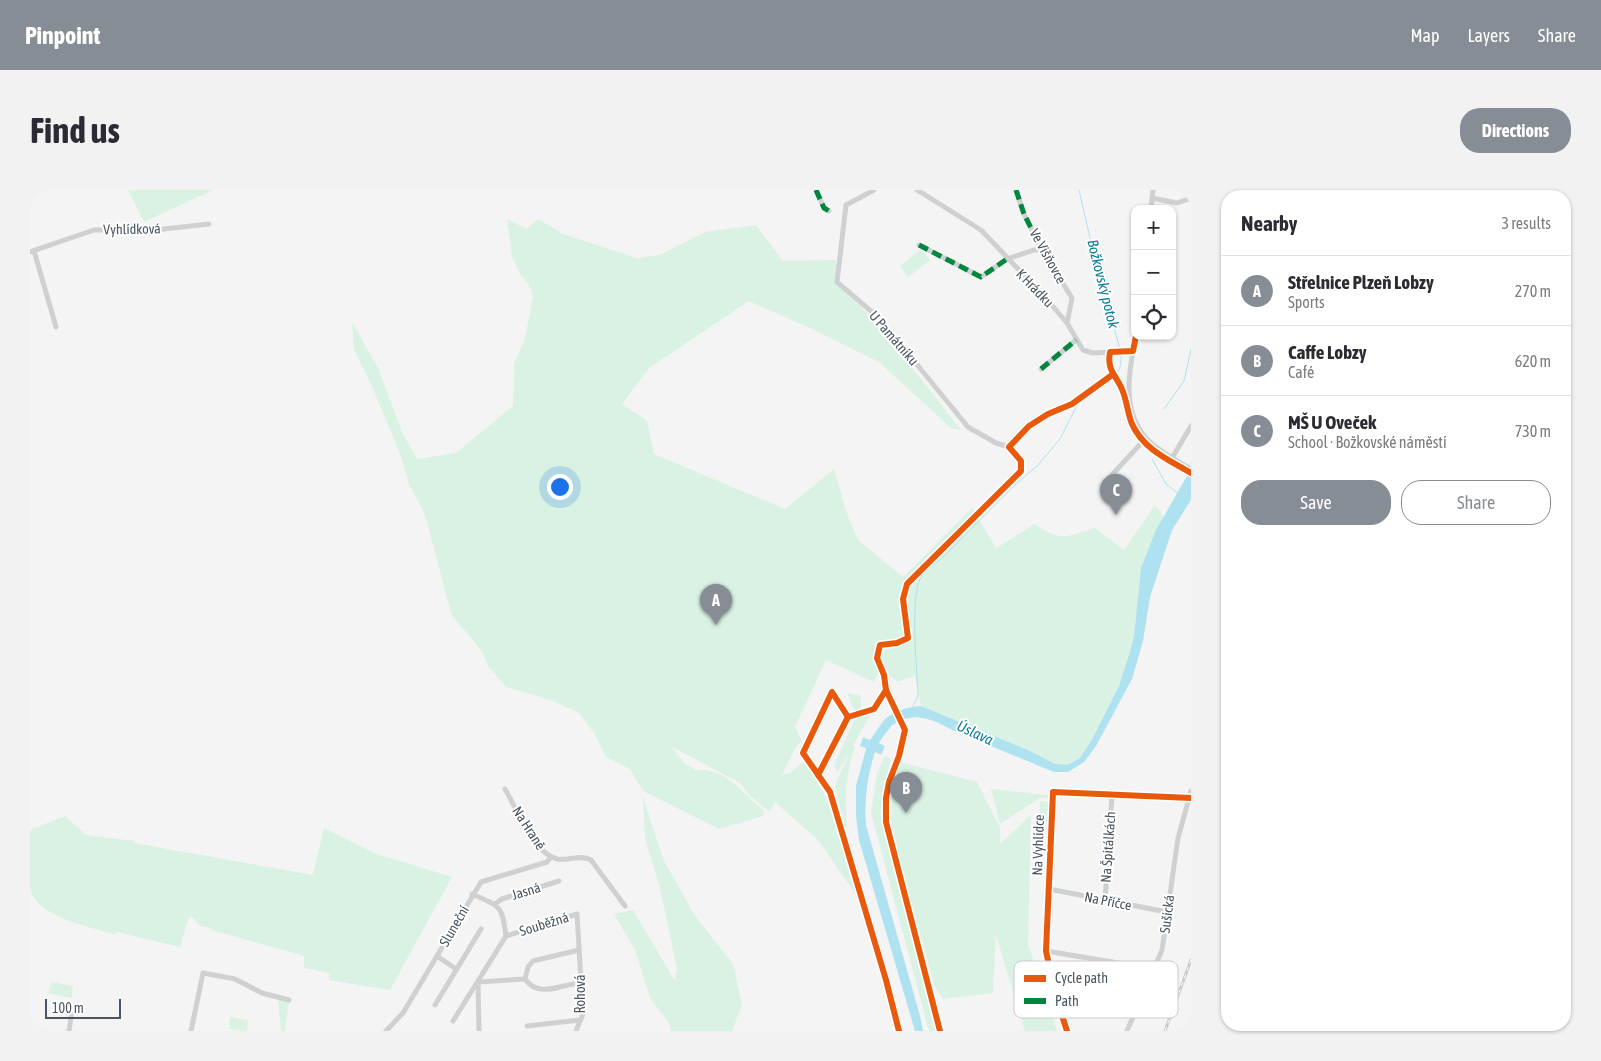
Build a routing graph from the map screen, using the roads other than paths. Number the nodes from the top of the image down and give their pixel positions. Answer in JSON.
{"nodes":[{"id":1,"x":816,"y":190,"type":"edge"},
{"id":2,"x":874,"y":190,"type":"edge"},
{"id":3,"x":917,"y":190,"type":"edge"},
{"id":4,"x":1016,"y":190,"type":"edge"},
{"id":5,"x":1153,"y":190,"type":"edge"},
{"id":6,"x":1152,"y":198,"type":"junction"},
{"id":7,"x":1191,"y":198,"type":"edge"},
{"id":8,"x":1151,"y":205,"type":"edge"},
{"id":9,"x":830,"y":212,"type":"dead end"},
{"id":10,"x":209,"y":224,"type":"dead end"},
{"id":11,"x":919,"y":245,"type":"dead end"},
{"id":12,"x":1042,"y":250,"type":"junction"},
{"id":13,"x":32,"y":252,"type":"edge"},
{"id":14,"x":1007,"y":259,"type":"junction"},
{"id":15,"x":1067,"y":323,"type":"junction"},
{"id":16,"x":56,"y":327,"type":"dead end"},
{"id":17,"x":1076,"y":340,"type":"junction"},
{"id":18,"x":1135,"y":340,"type":"edge"},
{"id":19,"x":1133,"y":351,"type":"junction"},
{"id":20,"x":1113,"y":352,"type":"junction"},
{"id":21,"x":1040,"y":369,"type":"dead end"},
{"id":22,"x":1191,"y":426,"type":"edge"},
{"id":23,"x":1146,"y":438,"type":"junction"},
{"id":24,"x":1009,"y":447,"type":"junction"},
{"id":25,"x":1173,"y":458,"type":"junction"},
{"id":26,"x":1191,"y":469,"type":"edge"},
{"id":27,"x":1021,"y":471,"type":"dead end"},
{"id":28,"x":1109,"y":478,"type":"dead end"},
{"id":29,"x":506,"y":789,"type":"dead end"},
{"id":30,"x":1191,"y":791,"type":"edge"},
{"id":31,"x":1112,"y":795,"type":"junction"},
{"id":32,"x":1189,"y":798,"type":"edge"},
{"id":33,"x":551,"y":857,"type":"junction"},
{"id":34,"x":559,"y":881,"type":"dead end"},
{"id":35,"x":1049,"y":889,"type":"junction"},
{"id":36,"x":472,"y":894,"type":"junction"},
{"id":37,"x":1105,"y":900,"type":"junction"},
{"id":38,"x":495,"y":904,"type":"junction"},
{"id":39,"x":624,"y":906,"type":"dead end"},
{"id":40,"x":1167,"y":912,"type":"junction"},
{"id":41,"x":576,"y":914,"type":"joint"},
{"id":42,"x":480,"y":929,"type":"dead end"},
{"id":43,"x":506,"y":936,"type":"junction"},
{"id":44,"x":579,"y":950,"type":"junction"},
{"id":45,"x":1046,"y":950,"type":"junction"},
{"id":46,"x":437,"y":956,"type":"junction"},
{"id":47,"x":1048,"y":961,"type":"edge"},
{"id":48,"x":1109,"y":961,"type":"edge"},
{"id":49,"x":1157,"y":961,"type":"edge"},
{"id":50,"x":456,"y":969,"type":"junction"},
{"id":51,"x":525,"y":979,"type":"junction"},
{"id":52,"x":478,"y":982,"type":"junction"},
{"id":53,"x":581,"y":983,"type":"junction"},
{"id":54,"x":289,"y":1000,"type":"dead end"},
{"id":55,"x":434,"y":1005,"type":"dead end"},
{"id":56,"x":72,"y":1010,"type":"dead end"},
{"id":57,"x":1063,"y":1018,"type":"edge"},
{"id":58,"x":1133,"y":1018,"type":"edge"},
{"id":59,"x":580,"y":1020,"type":"junction"},
{"id":60,"x":453,"y":1021,"type":"dead end"},
{"id":61,"x":527,"y":1026,"type":"dead end"},
{"id":62,"x":69,"y":1031,"type":"edge"},
{"id":63,"x":191,"y":1031,"type":"edge"},
{"id":64,"x":386,"y":1031,"type":"edge"},
{"id":65,"x":479,"y":1031,"type":"edge"},
{"id":66,"x":576,"y":1031,"type":"edge"},
{"id":67,"x":1067,"y":1031,"type":"edge"},
{"id":68,"x":1127,"y":1031,"type":"edge"}],
"edges":[{"from":1,"to":9,"type":"street"},
{"from":2,"to":24,"type":"street","name":"U Památníku"},
{"from":3,"to":14,"type":"street"},
{"from":4,"to":12,"type":"street","name":"Ve Višňovce"},
{"from":5,"to":6,"type":"street"},
{"from":6,"to":7,"type":"street"},
{"from":6,"to":8,"type":"street"},
{"from":10,"to":13,"type":"street","name":"Vyhlídková"},
{"from":11,"to":14,"type":"street"},
{"from":12,"to":14,"type":"street","name":"K Hrádku"},
{"from":12,"to":15,"type":"street","name":"Ve Višňovce"},
{"from":13,"to":16,"type":"street"},
{"from":14,"to":15,"type":"street","name":"K Hrádku"},
{"from":15,"to":17,"type":"street","name":"K Hrádku"},
{"from":17,"to":20,"type":"street"},
{"from":17,"to":21,"type":"street"},
{"from":18,"to":19,"type":"street"},
{"from":19,"to":20,"type":"street"},
{"from":19,"to":23,"type":"street"},
{"from":20,"to":24,"type":"street"},
{"from":22,"to":25,"type":"street"},
{"from":23,"to":25,"type":"street"},
{"from":23,"to":28,"type":"street"},
{"from":24,"to":27,"type":"street"},
{"from":25,"to":26,"type":"street"},
{"from":29,"to":33,"type":"street","name":"Na Hraně"},
{"from":30,"to":32,"type":"street","name":"Sušická"},
{"from":31,"to":32,"type":"street","name":"Na Vyhlídce"},
{"from":31,"to":35,"type":"street","name":"Na Vyhlídce"},
{"from":31,"to":37,"type":"street","name":"Na Špitálkách"},
{"from":32,"to":40,"type":"street","name":"Sušická"},
{"from":33,"to":36,"type":"street","name":"Sluneční"},
{"from":33,"to":39,"type":"street","name":"Na Hraně"},
{"from":34,"to":38,"type":"street","name":"Jasná"},
{"from":35,"to":37,"type":"street","name":"Na Příčce"},
{"from":35,"to":45,"type":"street","name":"Na Vyhlídce"},
{"from":36,"to":38,"type":"street"},
{"from":36,"to":46,"type":"street","name":"Sluneční"},
{"from":37,"to":40,"type":"street","name":"Na Příčce"},
{"from":38,"to":43,"type":"street"},
{"from":40,"to":49,"type":"street","name":"Sušická"},
{"from":41,"to":43,"type":"street","name":"Souběžná"},
{"from":41,"to":44,"type":"street","name":"Rohová"},
{"from":42,"to":50,"type":"street"},
{"from":43,"to":52,"type":"street","name":"Souběžná"},
{"from":44,"to":51,"type":"street"},
{"from":44,"to":53,"type":"street","name":"Rohová"},
{"from":45,"to":47,"type":"street","name":"Na Vyhlídce"},
{"from":45,"to":48,"type":"street"},
{"from":46,"to":50,"type":"street"},
{"from":46,"to":64,"type":"street","name":"Sluneční"},
{"from":50,"to":55,"type":"street"},
{"from":51,"to":52,"type":"street"},
{"from":51,"to":53,"type":"street"},
{"from":52,"to":60,"type":"street","name":"Souběžná"},
{"from":52,"to":65,"type":"street"},
{"from":53,"to":59,"type":"street","name":"Rohová"},
{"from":54,"to":63,"type":"street"},
{"from":56,"to":62,"type":"street"},
{"from":57,"to":67,"type":"street","name":"Na Vyhlídce"},
{"from":58,"to":68,"type":"street","name":"Sušická"},
{"from":59,"to":61,"type":"street","name":"Rohová"},
{"from":59,"to":66,"type":"street"}]}
